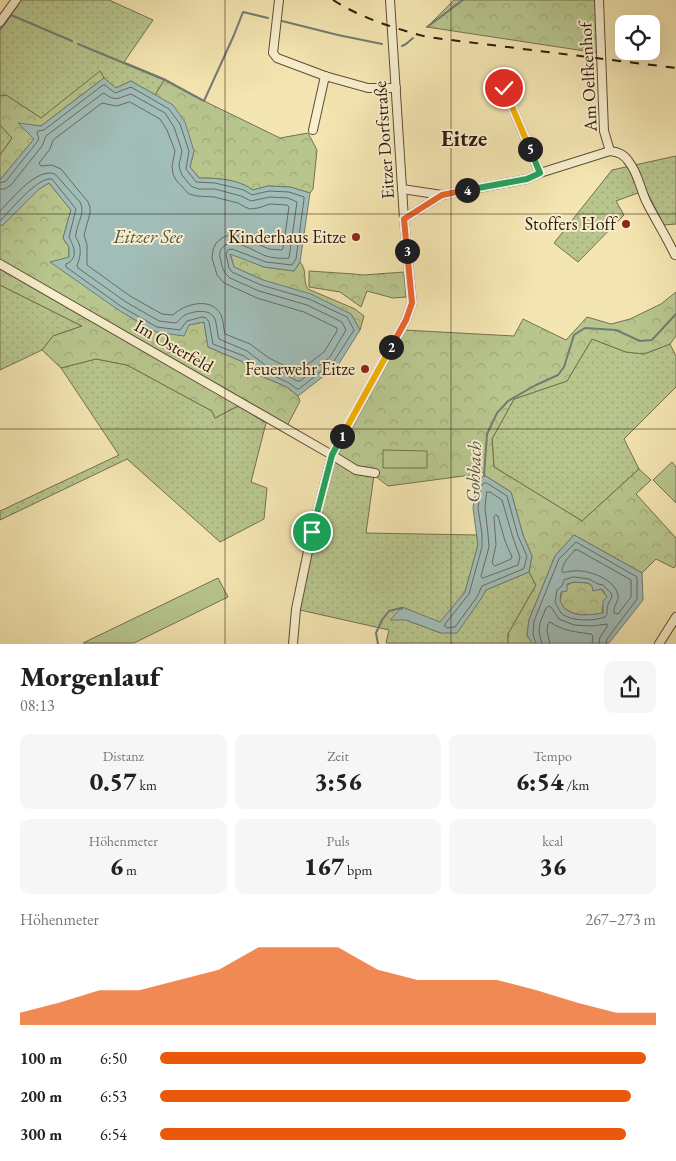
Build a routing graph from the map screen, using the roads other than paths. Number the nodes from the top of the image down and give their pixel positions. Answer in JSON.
{"nodes":[{"id":1,"x":16,"y":0,"type":"edge"},
{"id":2,"x":279,"y":0,"type":"edge"},
{"id":3,"x":390,"y":0,"type":"edge"},
{"id":4,"x":599,"y":0,"type":"edge"},
{"id":5,"x":0,"y":22,"type":"edge"},
{"id":6,"x":325,"y":76,"type":"junction"},
{"id":7,"x":396,"y":88,"type":"junction"},
{"id":8,"x":504,"y":88,"type":"dead end"},
{"id":9,"x":313,"y":130,"type":"dead end"},
{"id":10,"x":610,"y":151,"type":"junction"},
{"id":11,"x":540,"y":173,"type":"junction"},
{"id":12,"x":402,"y":189,"type":"junction"},
{"id":13,"x":442,"y":195,"type":"junction"},
{"id":14,"x":404,"y":219,"type":"junction"},
{"id":15,"x":675,"y":255,"type":"edge"},
{"id":16,"x":0,"y":264,"type":"edge"},
{"id":17,"x":332,"y":455,"type":"junction"},
{"id":18,"x":375,"y":473,"type":"dead end"},
{"id":19,"x":676,"y":617,"type":"edge"},
{"id":20,"x":293,"y":644,"type":"edge"},
{"id":21,"x":659,"y":644,"type":"edge"}],
"edges":[{"from":1,"to":5,"type":"street"},
{"from":2,"to":6,"type":"street"},
{"from":3,"to":7,"type":"street","name":"Eitzer Dorfstraße"},
{"from":4,"to":10,"type":"street","name":"Am Oelfkenhof"},
{"from":6,"to":7,"type":"street"},
{"from":6,"to":9,"type":"street"},
{"from":7,"to":12,"type":"street","name":"Eitzer Dorfstraße"},
{"from":8,"to":11,"type":"street"},
{"from":10,"to":11,"type":"street"},
{"from":10,"to":15,"type":"street"},
{"from":11,"to":13,"type":"street"},
{"from":12,"to":13,"type":"street"},
{"from":12,"to":14,"type":"street","name":"Eitzer Dorfstraße"},
{"from":13,"to":14,"type":"street"},
{"from":14,"to":17,"type":"street","name":"Eitzer Dorfstraße"},
{"from":16,"to":17,"type":"street","name":"Im Osterfeld"},
{"from":17,"to":18,"type":"street","name":"Im Osterfeld"},
{"from":17,"to":20,"type":"street","name":"Eitzer Dorfstraße"},
{"from":19,"to":21,"type":"street"}]}
